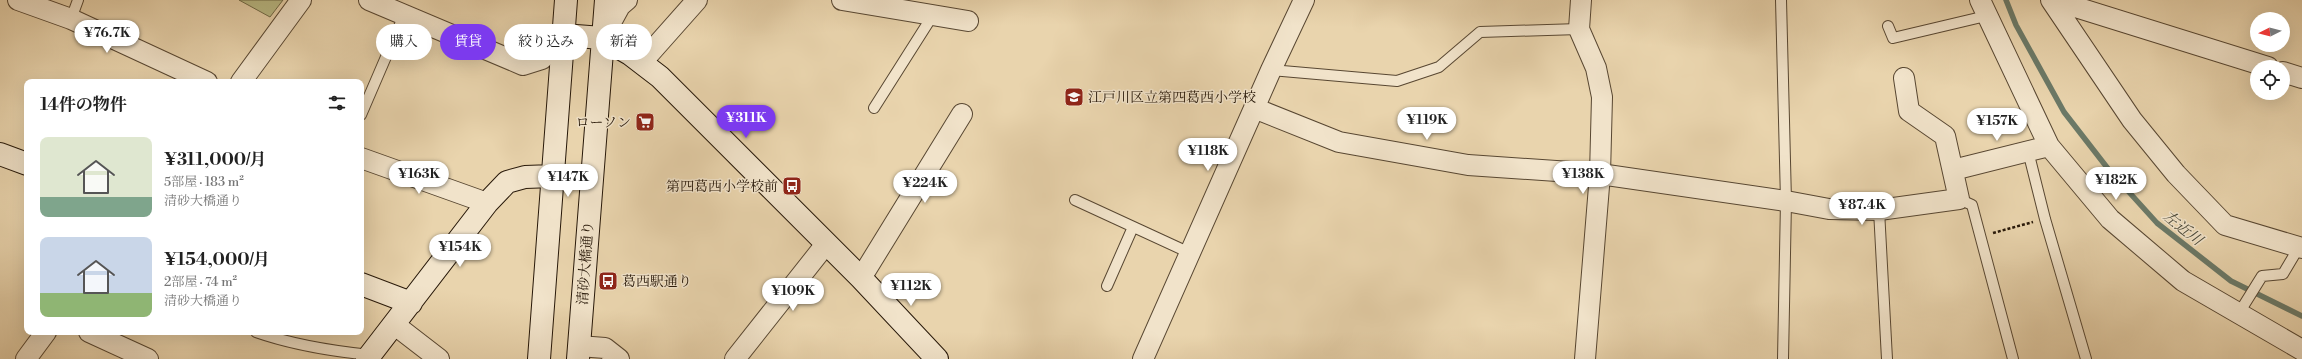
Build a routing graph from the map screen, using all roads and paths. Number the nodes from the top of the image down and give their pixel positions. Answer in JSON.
{"nodes":[{"id":1,"x":18,"y":0,"type":"edge"},
{"id":2,"x":78,"y":0,"type":"edge"},
{"id":3,"x":301,"y":0,"type":"edge"},
{"id":4,"x":369,"y":0,"type":"edge"},
{"id":5,"x":566,"y":0,"type":"edge"},
{"id":6,"x":606,"y":0,"type":"edge"},
{"id":7,"x":627,"y":0,"type":"edge"},
{"id":8,"x":697,"y":0,"type":"edge"},
{"id":9,"x":842,"y":0,"type":"edge"},
{"id":10,"x":1304,"y":0,"type":"edge"},
{"id":11,"x":1581,"y":0,"type":"edge"},
{"id":12,"x":1781,"y":0,"type":"edge"},
{"id":13,"x":2052,"y":0,"type":"edge"},
{"id":14,"x":1983,"y":8,"type":"edge"},
{"id":15,"x":404,"y":15,"type":"junction"},
{"id":16,"x":932,"y":15,"type":"junction"},
{"id":17,"x":71,"y":19,"type":"junction"},
{"id":18,"x":968,"y":21,"type":"dead end"},
{"id":19,"x":565,"y":24,"type":"edge"},
{"id":20,"x":603,"y":24,"type":"edge"},
{"id":21,"x":610,"y":24,"type":"edge"},
{"id":22,"x":1888,"y":26,"type":"dead end"},
{"id":23,"x":1579,"y":29,"type":"junction"},
{"id":24,"x":504,"y":57,"type":"edge"},
{"id":25,"x":510,"y":60,"type":"edge"},
{"id":26,"x":539,"y":60,"type":"edge"},
{"id":27,"x":562,"y":60,"type":"edge"},
{"id":28,"x":600,"y":60,"type":"edge"},
{"id":29,"x":639,"y":60,"type":"edge"},
{"id":30,"x":2250,"y":61,"type":"edge"},
{"id":31,"x":642,"y":62,"type":"junction"},
{"id":32,"x":1271,"y":70,"type":"junction"},
{"id":33,"x":2290,"y":74,"type":"edge"},
{"id":34,"x":1904,"y":78,"type":"dead end"},
{"id":35,"x":2302,"y":78,"type":"edge"},
{"id":36,"x":201,"y":79,"type":"edge"},
{"id":37,"x":243,"y":79,"type":"edge"},
{"id":38,"x":364,"y":108,"type":"edge"},
{"id":39,"x":874,"y":108,"type":"dead end"},
{"id":40,"x":1254,"y":108,"type":"junction"},
{"id":41,"x":962,"y":114,"type":"dead end"},
{"id":42,"x":2049,"y":146,"type":"junction"},
{"id":43,"x":2028,"y":151,"type":"junction"},
{"id":44,"x":0,"y":154,"type":"edge"},
{"id":45,"x":364,"y":159,"type":"edge"},
{"id":46,"x":24,"y":163,"type":"edge"},
{"id":47,"x":1953,"y":170,"type":"junction"},
{"id":48,"x":1600,"y":174,"type":"junction"},
{"id":49,"x":553,"y":176,"type":"junction"},
{"id":50,"x":1959,"y":199,"type":"junction"},
{"id":51,"x":1075,"y":200,"type":"dead end"},
{"id":52,"x":1786,"y":201,"type":"junction"},
{"id":53,"x":488,"y":202,"type":"junction"},
{"id":54,"x":1879,"y":210,"type":"junction"},
{"id":55,"x":2045,"y":219,"type":"junction"},
{"id":56,"x":1134,"y":227,"type":"junction"},
{"id":57,"x":1980,"y":237,"type":"junction"},
{"id":58,"x":826,"y":244,"type":"junction"},
{"id":59,"x":2300,"y":248,"type":"edge"},
{"id":60,"x":1190,"y":253,"type":"junction"},
{"id":61,"x":860,"y":278,"type":"junction"},
{"id":62,"x":364,"y":285,"type":"edge"},
{"id":63,"x":1107,"y":286,"type":"dead end"},
{"id":64,"x":411,"y":303,"type":"junction"},
{"id":65,"x":2239,"y":313,"type":"junction"},
{"id":66,"x":395,"y":325,"type":"junction"},
{"id":67,"x":44,"y":335,"type":"edge"},
{"id":68,"x":95,"y":335,"type":"edge"},
{"id":69,"x":265,"y":335,"type":"edge"},
{"id":70,"x":2302,"y":350,"type":"edge"},
{"id":71,"x":578,"y":352,"type":"edge"},
{"id":72,"x":369,"y":357,"type":"edge"},
{"id":73,"x":26,"y":359,"type":"edge"},
{"id":74,"x":148,"y":359,"type":"edge"},
{"id":75,"x":439,"y":359,"type":"edge"},
{"id":76,"x":539,"y":359,"type":"edge"},
{"id":77,"x":619,"y":359,"type":"edge"},
{"id":78,"x":735,"y":359,"type":"edge"},
{"id":79,"x":937,"y":359,"type":"edge"},
{"id":80,"x":1143,"y":359,"type":"edge"},
{"id":81,"x":1585,"y":359,"type":"edge"},
{"id":82,"x":1783,"y":359,"type":"edge"},
{"id":83,"x":1888,"y":359,"type":"edge"},
{"id":84,"x":2013,"y":359,"type":"edge"},
{"id":85,"x":2086,"y":359,"type":"edge"}],
"edges":[{"from":1,"to":17,"type":"street"},
{"from":2,"to":17,"type":"lane"},
{"from":3,"to":37,"type":"street"},
{"from":4,"to":15,"type":"street"},
{"from":5,"to":19,"type":"street"},
{"from":6,"to":20,"type":"street","name":"清砂大橋通り"},
{"from":7,"to":21,"type":"street"},
{"from":8,"to":31,"type":"street"},
{"from":9,"to":16,"type":"street"},
{"from":10,"to":32,"type":"street"},
{"from":11,"to":23,"type":"street"},
{"from":12,"to":52,"type":"lane"},
{"from":13,"to":30,"type":"street"},
{"from":13,"to":59,"type":"street"},
{"from":14,"to":22,"type":"lane"},
{"from":14,"to":42,"type":"street"},
{"from":15,"to":24,"type":"street"},
{"from":15,"to":38,"type":"lane"},
{"from":16,"to":18,"type":"street"},
{"from":16,"to":39,"type":"lane"},
{"from":17,"to":36,"type":"street"},
{"from":23,"to":32,"type":"lane"},
{"from":23,"to":48,"type":"street"},
{"from":25,"to":26,"type":"street"},
{"from":27,"to":49,"type":"street"},
{"from":28,"to":71,"type":"street","name":"清砂大橋通り"},
{"from":29,"to":31,"type":"street"},
{"from":31,"to":58,"type":"street"},
{"from":32,"to":40,"type":"street"},
{"from":33,"to":35,"type":"street"},
{"from":34,"to":47,"type":"street"},
{"from":40,"to":48,"type":"street"},
{"from":40,"to":60,"type":"street"},
{"from":41,"to":61,"type":"street"},
{"from":42,"to":43,"type":"street"},
{"from":42,"to":65,"type":"street"},
{"from":43,"to":47,"type":"street"},
{"from":43,"to":55,"type":"lane"},
{"from":44,"to":46,"type":"street"},
{"from":45,"to":53,"type":"street"},
{"from":47,"to":50,"type":"street"},
{"from":48,"to":52,"type":"street"},
{"from":48,"to":81,"type":"street"},
{"from":49,"to":53,"type":"street"},
{"from":49,"to":76,"type":"street"},
{"from":50,"to":54,"type":"street"},
{"from":50,"to":57,"type":"lane"},
{"from":51,"to":56,"type":"lane"},
{"from":52,"to":54,"type":"street"},
{"from":52,"to":82,"type":"lane"},
{"from":53,"to":64,"type":"street"},
{"from":54,"to":83,"type":"lane"},
{"from":55,"to":57,"type":"path"},
{"from":55,"to":85,"type":"lane"},
{"from":56,"to":60,"type":"lane"},
{"from":56,"to":63,"type":"lane"},
{"from":57,"to":84,"type":"lane"},
{"from":58,"to":61,"type":"street"},
{"from":58,"to":78,"type":"street"},
{"from":59,"to":65,"type":"lane"},
{"from":60,"to":80,"type":"street"},
{"from":61,"to":79,"type":"street"},
{"from":62,"to":64,"type":"street"},
{"from":64,"to":66,"type":"street"},
{"from":65,"to":70,"type":"street"},
{"from":66,"to":72,"type":"street"},
{"from":66,"to":75,"type":"street"},
{"from":67,"to":73,"type":"street"},
{"from":68,"to":74,"type":"street"},
{"from":69,"to":72,"type":"lane"},
{"from":71,"to":77,"type":"street"}]}
